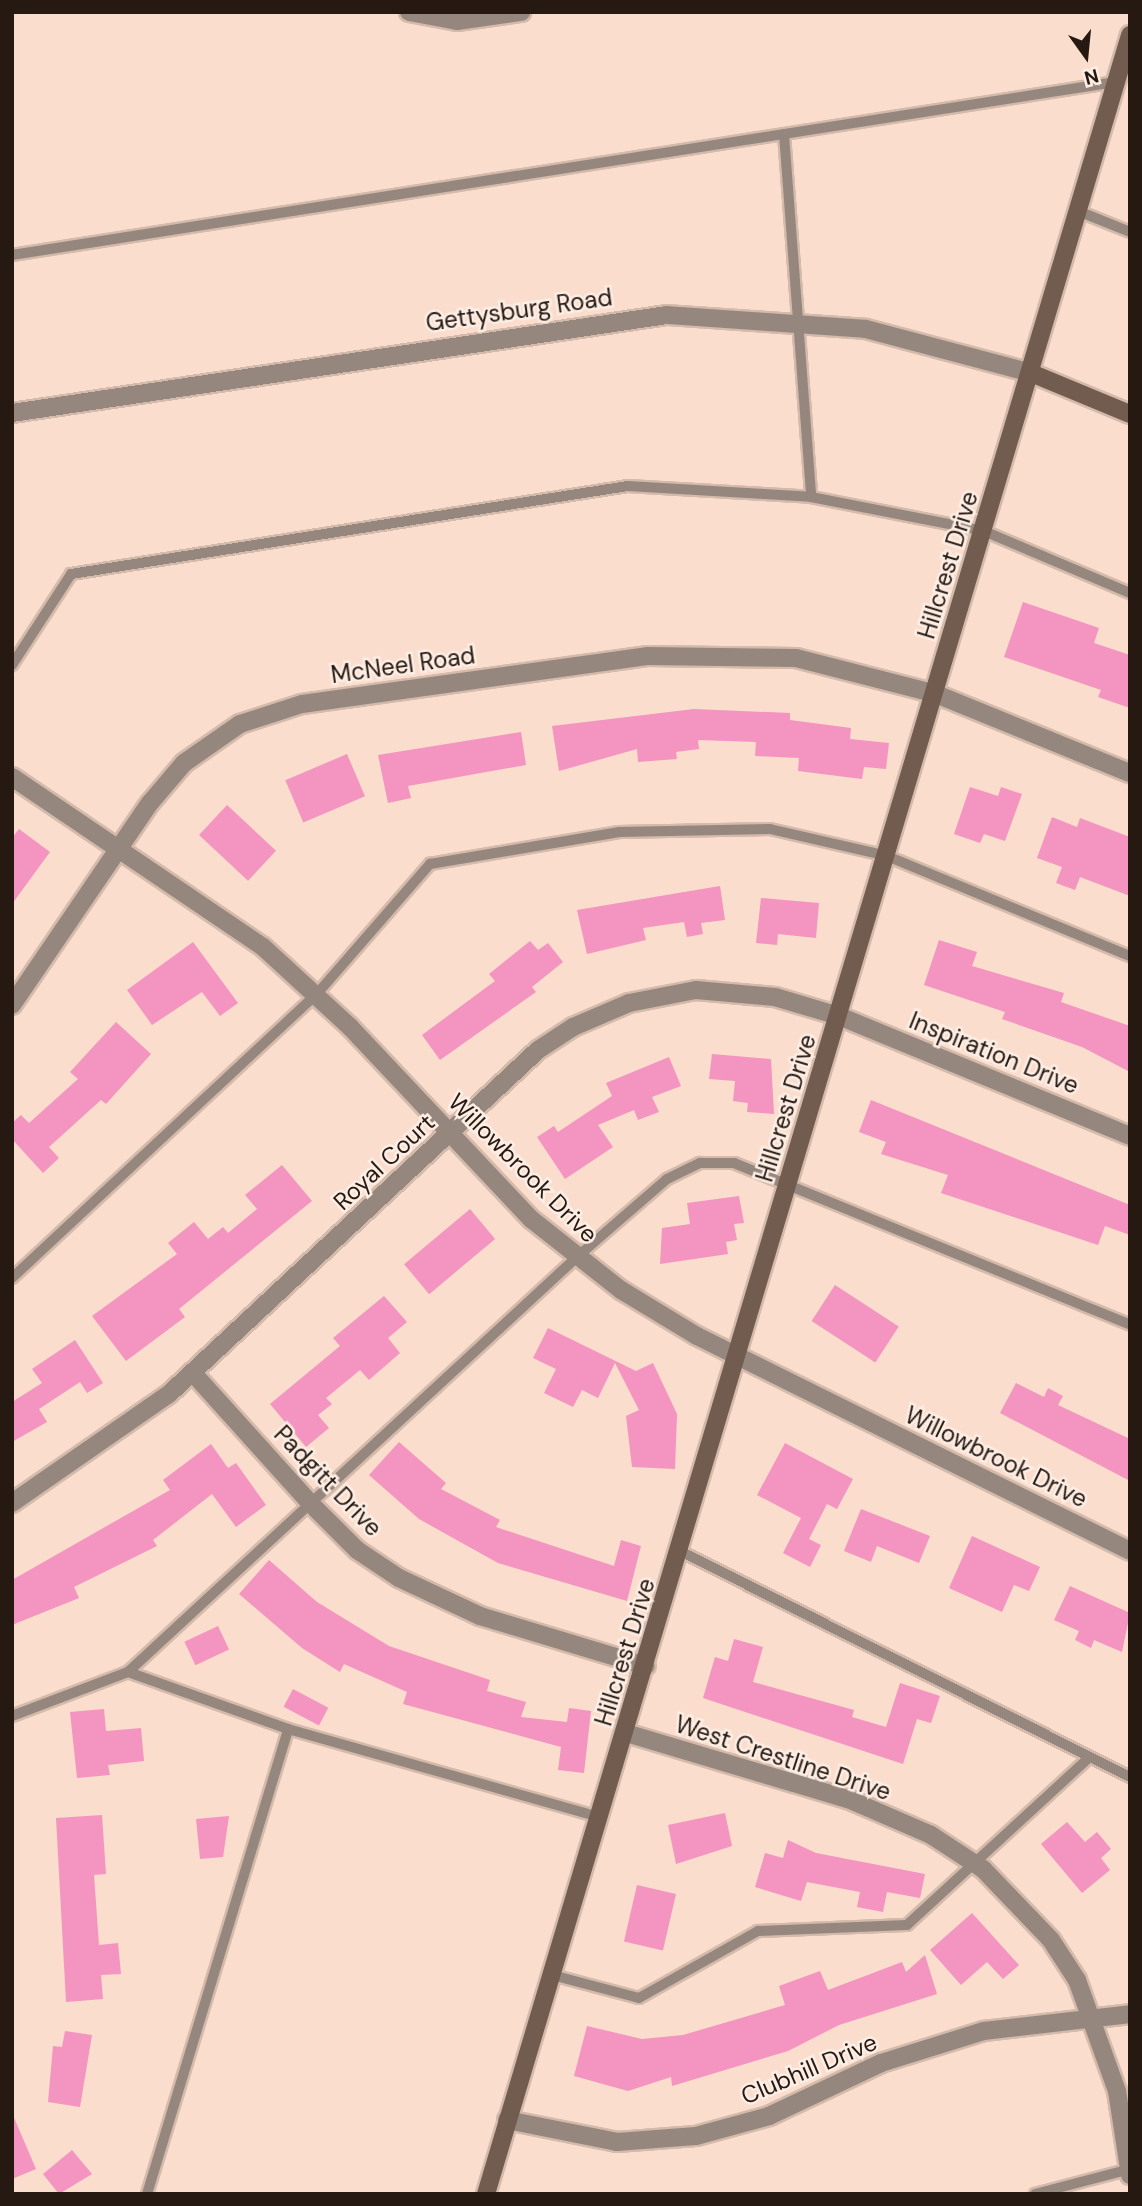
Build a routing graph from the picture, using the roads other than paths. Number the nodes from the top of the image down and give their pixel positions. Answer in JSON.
{"nodes":[{"id":1,"x":409,"y":12,"type":"edge"},
{"id":2,"x":521,"y":12,"type":"edge"},
{"id":3,"x":1129,"y":44,"type":"edge"},
{"id":4,"x":1116,"y":82,"type":"junction"},
{"id":5,"x":784,"y":135,"type":"junction"},
{"id":6,"x":1078,"y":211,"type":"junction"},
{"id":7,"x":1130,"y":232,"type":"edge"},
{"id":8,"x":12,"y":255,"type":"edge"},
{"id":9,"x":799,"y":322,"type":"junction"},
{"id":10,"x":1031,"y":373,"type":"junction"},
{"id":11,"x":12,"y":413,"type":"edge"},
{"id":12,"x":1130,"y":414,"type":"edge"},
{"id":13,"x":811,"y":498,"type":"junction"},
{"id":14,"x":984,"y":531,"type":"junction"},
{"id":15,"x":1130,"y":593,"type":"edge"},
{"id":16,"x":12,"y":665,"type":"edge"},
{"id":17,"x":936,"y":694,"type":"junction"},
{"id":18,"x":1130,"y":773,"type":"edge"},
{"id":19,"x":12,"y":777,"type":"edge"},
{"id":20,"x":122,"y":846,"type":"junction"},
{"id":21,"x":887,"y":856,"type":"junction"},
{"id":22,"x":1130,"y":956,"type":"edge"},
{"id":23,"x":316,"y":996,"type":"junction"},
{"id":24,"x":12,"y":1005,"type":"edge"},
{"id":25,"x":839,"y":1016,"type":"junction"},
{"id":26,"x":451,"y":1133,"type":"junction"},
{"id":27,"x":1130,"y":1136,"type":"edge"},
{"id":28,"x":789,"y":1185,"type":"junction"},
{"id":29,"x":577,"y":1257,"type":"junction"},
{"id":30,"x":12,"y":1278,"type":"edge"},
{"id":31,"x":1130,"y":1325,"type":"edge"},
{"id":32,"x":738,"y":1357,"type":"junction"},
{"id":33,"x":193,"y":1373,"type":"junction"},
{"id":34,"x":12,"y":1503,"type":"edge"},
{"id":35,"x":311,"y":1504,"type":"junction"},
{"id":36,"x":680,"y":1551,"type":"junction"},
{"id":37,"x":1130,"y":1551,"type":"edge"},
{"id":38,"x":646,"y":1666,"type":"junction"},
{"id":39,"x":128,"y":1672,"type":"junction"},
{"id":40,"x":12,"y":1716,"type":"edge"},
{"id":41,"x":288,"y":1729,"type":"junction"},
{"id":42,"x":626,"y":1733,"type":"junction"},
{"id":43,"x":1090,"y":1757,"type":"junction"},
{"id":44,"x":1130,"y":1777,"type":"edge"},
{"id":45,"x":602,"y":1818,"type":"junction"},
{"id":46,"x":974,"y":1864,"type":"junction"},
{"id":47,"x":552,"y":1975,"type":"junction"},
{"id":48,"x":1130,"y":2014,"type":"edge"},
{"id":49,"x":1094,"y":2017,"type":"junction"},
{"id":50,"x":507,"y":2120,"type":"junction"},
{"id":51,"x":1129,"y":2171,"type":"edge"},
{"id":52,"x":147,"y":2194,"type":"edge"},
{"id":53,"x":486,"y":2194,"type":"edge"},
{"id":54,"x":1035,"y":2194,"type":"edge"}],
"edges":[{"from":1,"to":2,"type":"street"},
{"from":3,"to":4,"type":"street","name":"Hillcrest Drive"},
{"from":4,"to":5,"type":"lane"},
{"from":4,"to":6,"type":"street","name":"Hillcrest Drive"},
{"from":5,"to":8,"type":"lane"},
{"from":5,"to":9,"type":"lane"},
{"from":6,"to":7,"type":"lane"},
{"from":6,"to":10,"type":"street","name":"Hillcrest Drive"},
{"from":9,"to":10,"type":"street","name":"Gettysburg Road"},
{"from":9,"to":11,"type":"street","name":"Gettysburg Road"},
{"from":9,"to":13,"type":"lane"},
{"from":10,"to":12,"type":"street"},
{"from":10,"to":14,"type":"street","name":"Hillcrest Drive"},
{"from":13,"to":14,"type":"lane"},
{"from":13,"to":16,"type":"lane"},
{"from":14,"to":15,"type":"lane"},
{"from":14,"to":17,"type":"street","name":"Hillcrest Drive"},
{"from":17,"to":18,"type":"street","name":"McNeel Road"},
{"from":17,"to":20,"type":"street","name":"McNeel Road"},
{"from":17,"to":21,"type":"street","name":"Hillcrest Drive"},
{"from":19,"to":20,"type":"street","name":"Willowbrook Drive"},
{"from":20,"to":23,"type":"street","name":"Willowbrook Drive"},
{"from":20,"to":24,"type":"street","name":"McNeel Road"},
{"from":21,"to":22,"type":"lane"},
{"from":21,"to":23,"type":"lane"},
{"from":21,"to":25,"type":"street","name":"Hillcrest Drive"},
{"from":23,"to":26,"type":"street","name":"Willowbrook Drive"},
{"from":23,"to":30,"type":"lane"},
{"from":25,"to":26,"type":"street","name":"Royal Court"},
{"from":25,"to":27,"type":"street","name":"Inspiration Drive"},
{"from":25,"to":28,"type":"street","name":"Hillcrest Drive"},
{"from":26,"to":29,"type":"street","name":"Willowbrook Drive"},
{"from":26,"to":33,"type":"street","name":"Royal Court"},
{"from":28,"to":29,"type":"lane"},
{"from":28,"to":31,"type":"lane"},
{"from":28,"to":32,"type":"street","name":"Hillcrest Drive"},
{"from":29,"to":32,"type":"street","name":"Willowbrook Drive"},
{"from":29,"to":35,"type":"lane"},
{"from":32,"to":36,"type":"street","name":"Hillcrest Drive"},
{"from":32,"to":37,"type":"street","name":"Willowbrook Drive"},
{"from":33,"to":34,"type":"street","name":"Royal Court"},
{"from":33,"to":35,"type":"street","name":"Padgitt Drive"},
{"from":35,"to":38,"type":"street","name":"Padgitt Drive"},
{"from":35,"to":39,"type":"lane"},
{"from":36,"to":38,"type":"street","name":"Hillcrest Drive"},
{"from":36,"to":43,"type":"lane"},
{"from":38,"to":42,"type":"street","name":"Hillcrest Drive"},
{"from":39,"to":40,"type":"lane"},
{"from":39,"to":41,"type":"lane"},
{"from":41,"to":45,"type":"lane"},
{"from":41,"to":52,"type":"lane"},
{"from":42,"to":45,"type":"street","name":"Hillcrest Drive"},
{"from":42,"to":46,"type":"street","name":"West Crestline Drive"},
{"from":43,"to":44,"type":"lane"},
{"from":43,"to":46,"type":"lane"},
{"from":45,"to":47,"type":"street","name":"Hillcrest Drive"},
{"from":46,"to":47,"type":"lane"},
{"from":46,"to":49,"type":"street","name":"West Crestline Drive"},
{"from":47,"to":50,"type":"street","name":"Hillcrest Drive"},
{"from":48,"to":49,"type":"street","name":"Clubhill Drive"},
{"from":49,"to":50,"type":"street","name":"Clubhill Drive"},
{"from":49,"to":51,"type":"street","name":"West Crestline Drive"},
{"from":50,"to":53,"type":"street","name":"Hillcrest Drive"},
{"from":51,"to":54,"type":"lane"}]}
